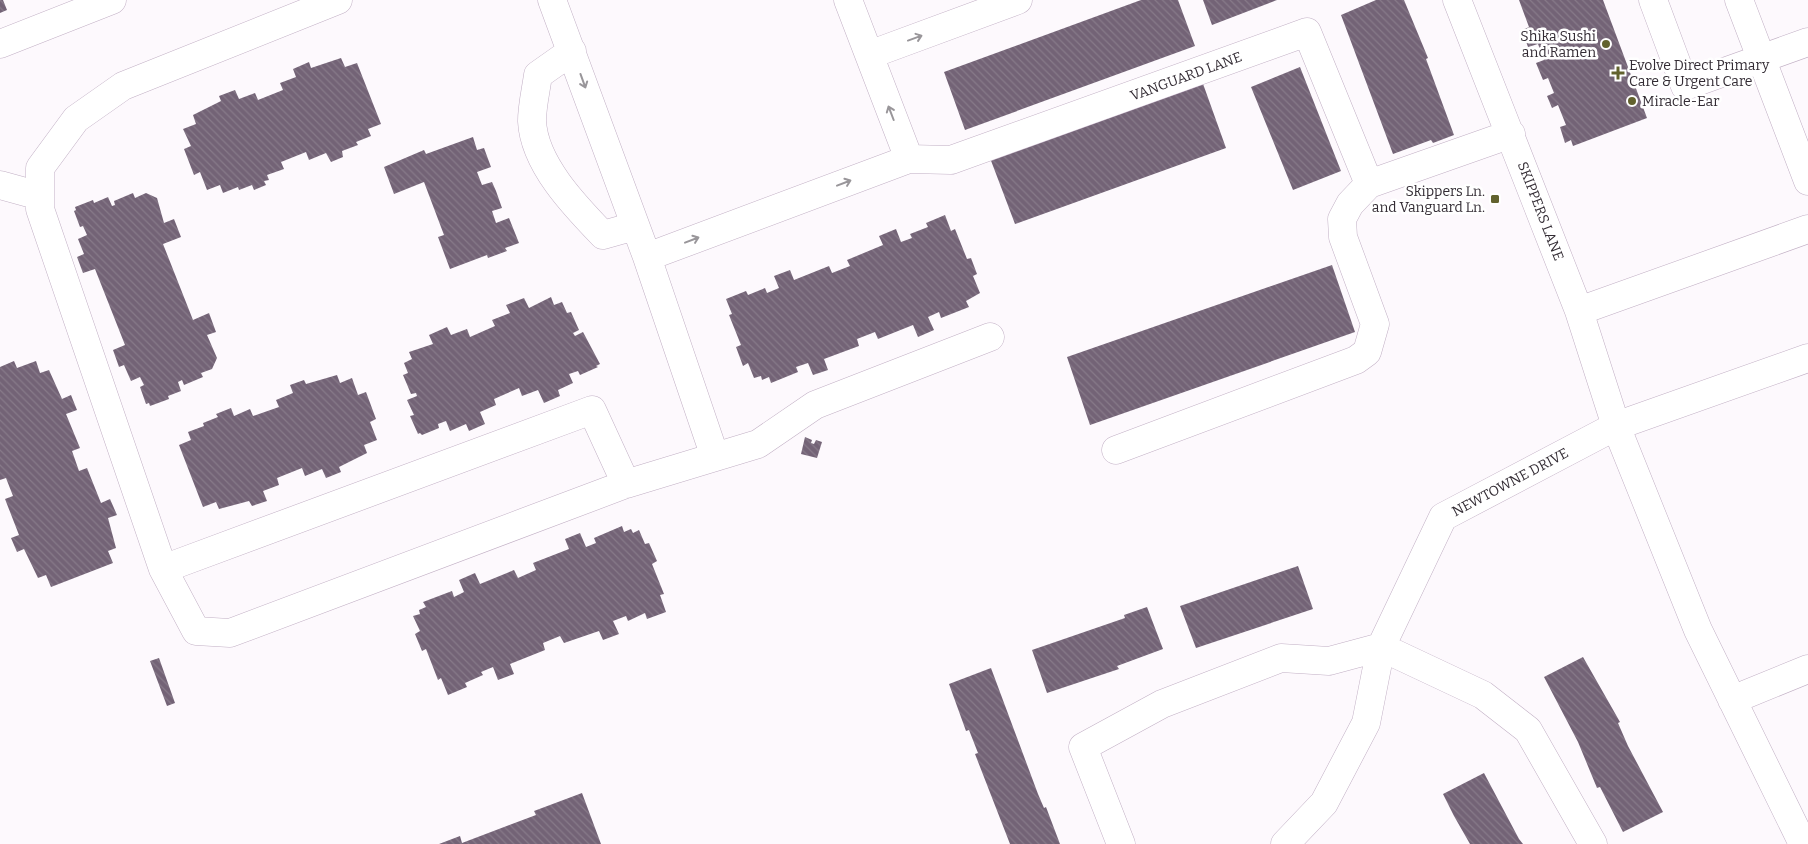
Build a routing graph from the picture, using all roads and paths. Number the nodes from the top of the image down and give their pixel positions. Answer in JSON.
{"nodes":[{"id":1,"x":112,"y":0,"type":"edge"},
{"id":2,"x":338,"y":0,"type":"edge"},
{"id":3,"x":848,"y":0,"type":"edge"},
{"id":4,"x":1018,"y":0,"type":"edge"},
{"id":5,"x":1457,"y":0,"type":"edge"},
{"id":6,"x":1653,"y":0,"type":"edge"},
{"id":7,"x":1739,"y":0,"type":"edge"},
{"id":8,"x":555,"y":1,"type":"edge"},
{"id":9,"x":1808,"y":42,"type":"edge"},
{"id":10,"x":0,"y":44,"type":"edge"},
{"id":11,"x":572,"y":51,"type":"junction"},
{"id":12,"x":869,"y":55,"type":"junction"},
{"id":13,"x":1762,"y":60,"type":"junction"},
{"id":14,"x":1511,"y":134,"type":"junction"},
{"id":15,"x":909,"y":158,"type":"junction"},
{"id":16,"x":1808,"y":181,"type":"edge"},
{"id":17,"x":1369,"y":184,"type":"junction"},
{"id":18,"x":0,"y":185,"type":"edge"},
{"id":19,"x":40,"y":196,"type":"junction"},
{"id":20,"x":635,"y":226,"type":"junction"},
{"id":21,"x":1808,"y":228,"type":"edge"},
{"id":22,"x":647,"y":257,"type":"junction"},
{"id":23,"x":1579,"y":311,"type":"junction"},
{"id":24,"x":990,"y":338,"type":"dead end"},
{"id":25,"x":1808,"y":358,"type":"edge"},
{"id":26,"x":1616,"y":426,"type":"junction"},
{"id":27,"x":1116,"y":450,"type":"dead end"},
{"id":28,"x":716,"y":457,"type":"junction"},
{"id":29,"x":626,"y":484,"type":"junction"},
{"id":30,"x":164,"y":569,"type":"junction"},
{"id":31,"x":1381,"y":647,"type":"junction"},
{"id":32,"x":1808,"y":669,"type":"edge"},
{"id":33,"x":1732,"y":700,"type":"junction"},
{"id":34,"x":1121,"y":844,"type":"edge"},
{"id":35,"x":1286,"y":844,"type":"edge"},
{"id":36,"x":1593,"y":844,"type":"edge"},
{"id":37,"x":1803,"y":844,"type":"edge"}],
"edges":[{"from":1,"to":10,"type":"street"},
{"from":2,"to":19,"type":"street"},
{"from":3,"to":12,"type":"street"},
{"from":12,"to":4,"type":"street","one_way":true},
{"from":5,"to":14,"type":"street","name":"SKIPPERS LANE"},
{"from":6,"to":13,"type":"street"},
{"from":7,"to":13,"type":"street"},
{"from":8,"to":11,"type":"street"},
{"from":9,"to":13,"type":"street"},
{"from":11,"to":20,"type":"street","one_way":true},
{"from":11,"to":20,"type":"street"},
{"from":15,"to":12,"type":"street","one_way":true},
{"from":13,"to":16,"type":"street"},
{"from":14,"to":17,"type":"street"},
{"from":14,"to":23,"type":"street","name":"SKIPPERS LANE"},
{"from":15,"to":17,"type":"street","name":"VANGUARD LANE"},
{"from":22,"to":15,"type":"street","one_way":true},
{"from":17,"to":27,"type":"street"},
{"from":18,"to":19,"type":"street"},
{"from":19,"to":30,"type":"street"},
{"from":20,"to":22,"type":"street"},
{"from":21,"to":23,"type":"street"},
{"from":22,"to":28,"type":"street"},
{"from":23,"to":26,"type":"street","name":"SKIPPERS LANE"},
{"from":24,"to":28,"type":"street"},
{"from":25,"to":26,"type":"street","name":"NEWTOWNE DRIVE"},
{"from":26,"to":31,"type":"street","name":"NEWTOWNE DRIVE"},
{"from":26,"to":33,"type":"street","name":"SKIPPERS LANE"},
{"from":28,"to":29,"type":"street"},
{"from":29,"to":30,"type":"street"},
{"from":29,"to":30,"type":"street"},
{"from":31,"to":34,"type":"street"},
{"from":31,"to":35,"type":"street","name":"NEWTOWNE DRIVE"},
{"from":31,"to":36,"type":"street"},
{"from":32,"to":33,"type":"street"},
{"from":33,"to":37,"type":"street","name":"SKIPPERS LANE"}]}
